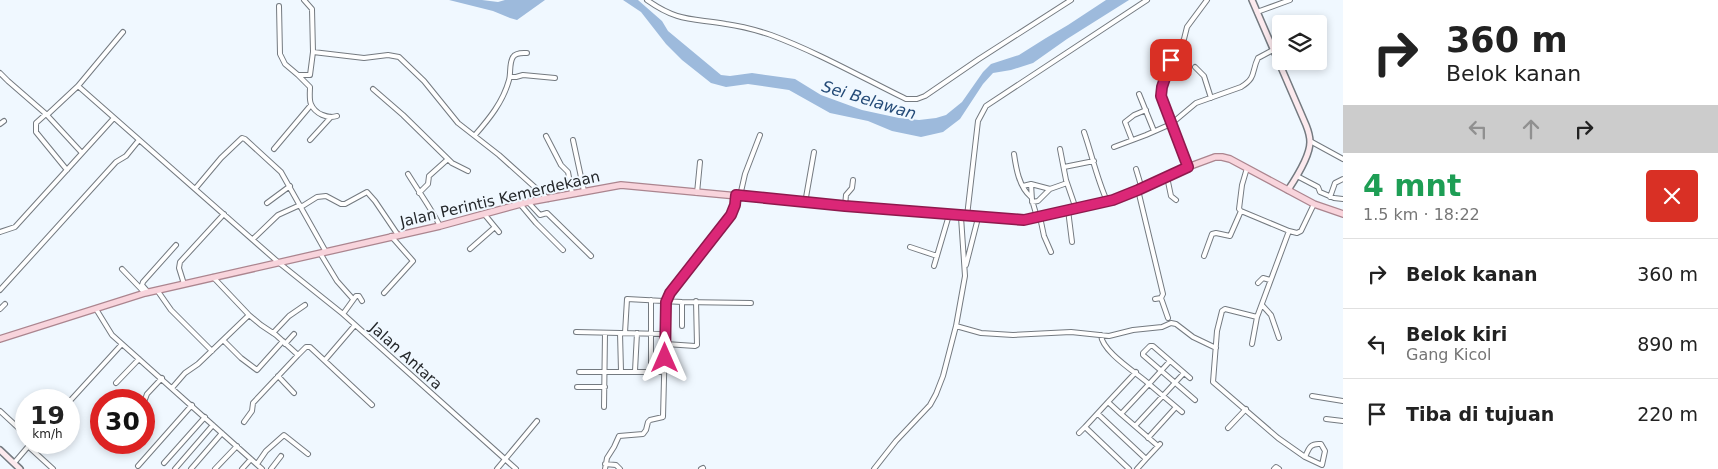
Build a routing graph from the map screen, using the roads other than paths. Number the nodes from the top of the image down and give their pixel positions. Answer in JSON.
{"nodes":[{"id":1,"x":304,"y":0,"type":"edge"},
{"id":2,"x":647,"y":0,"type":"edge"},
{"id":3,"x":1071,"y":0,"type":"edge"},
{"id":4,"x":1147,"y":0,"type":"edge"},
{"id":5,"x":1207,"y":0,"type":"edge"},
{"id":6,"x":1252,"y":0,"type":"edge"},
{"id":7,"x":1290,"y":0,"type":"edge"},
{"id":8,"x":279,"y":6,"type":"dead end"},
{"id":9,"x":1257,"y":12,"type":"junction"},
{"id":10,"x":123,"y":32,"type":"dead end"},
{"id":11,"x":1272,"y":46,"type":"edge"},
{"id":12,"x":313,"y":52,"type":"junction"},
{"id":13,"x":1272,"y":52,"type":"edge"},
{"id":14,"x":528,"y":53,"type":"dead end"},
{"id":15,"x":1195,"y":67,"type":"dead end"},
{"id":16,"x":1282,"y":70,"type":"edge"},
{"id":17,"x":0,"y":73,"type":"edge"},
{"id":18,"x":298,"y":76,"type":"junction"},
{"id":19,"x":510,"y":77,"type":"junction"},
{"id":20,"x":554,"y":78,"type":"dead end"},
{"id":21,"x":78,"y":86,"type":"junction"},
{"id":22,"x":373,"y":89,"type":"dead end"},
{"id":23,"x":1139,"y":94,"type":"dead end"},
{"id":24,"x":1211,"y":98,"type":"junction"},
{"id":25,"x":311,"y":105,"type":"junction"},
{"id":26,"x":1146,"y":110,"type":"junction"},
{"id":27,"x":46,"y":115,"type":"junction"},
{"id":28,"x":336,"y":116,"type":"dead end"},
{"id":29,"x":331,"y":117,"type":"junction"},
{"id":30,"x":113,"y":119,"type":"junction"},
{"id":31,"x":4,"y":121,"type":"dead end"},
{"id":32,"x":0,"y":124,"type":"edge"},
{"id":33,"x":1171,"y":124,"type":"junction"},
{"id":34,"x":1154,"y":131,"type":"junction"},
{"id":35,"x":1084,"y":132,"type":"dead end"},
{"id":36,"x":475,"y":135,"type":"junction"},
{"id":37,"x":760,"y":135,"type":"dead end"},
{"id":38,"x":546,"y":136,"type":"dead end"},
{"id":39,"x":139,"y":140,"type":"junction"},
{"id":40,"x":310,"y":140,"type":"dead end"},
{"id":41,"x":573,"y":140,"type":"dead end"},
{"id":42,"x":1132,"y":140,"type":"junction"},
{"id":43,"x":1310,"y":141,"type":"junction"},
{"id":44,"x":1114,"y":147,"type":"dead end"},
{"id":45,"x":1060,"y":148,"type":"dead end"},
{"id":46,"x":274,"y":149,"type":"dead end"},
{"id":47,"x":814,"y":152,"type":"dead end"},
{"id":48,"x":82,"y":153,"type":"junction"},
{"id":49,"x":1014,"y":154,"type":"dead end"},
{"id":50,"x":448,"y":159,"type":"junction"},
{"id":51,"x":1343,"y":159,"type":"edge"},
{"id":52,"x":1094,"y":161,"type":"junction"},
{"id":53,"x":700,"y":162,"type":"dead end"},
{"id":54,"x":1064,"y":167,"type":"junction"},
{"id":55,"x":1188,"y":167,"type":"junction"},
{"id":56,"x":1247,"y":168,"type":"junction"},
{"id":57,"x":1136,"y":169,"type":"dead end"},
{"id":58,"x":67,"y":170,"type":"junction"},
{"id":59,"x":468,"y":171,"type":"dead end"},
{"id":60,"x":408,"y":174,"type":"dead end"},
{"id":61,"x":1297,"y":176,"type":"junction"},
{"id":62,"x":1167,"y":177,"type":"junction"},
{"id":63,"x":853,"y":180,"type":"dead end"},
{"id":64,"x":1343,"y":180,"type":"edge"},
{"id":65,"x":1067,"y":183,"type":"junction"},
{"id":66,"x":1030,"y":184,"type":"junction"},
{"id":67,"x":290,"y":186,"type":"junction"},
{"id":68,"x":1023,"y":186,"type":"junction"},
{"id":69,"x":195,"y":189,"type":"junction"},
{"id":70,"x":1050,"y":189,"type":"junction"},
{"id":71,"x":1140,"y":189,"type":"junction"},
{"id":72,"x":1288,"y":190,"type":"junction"},
{"id":73,"x":584,"y":191,"type":"junction"},
{"id":74,"x":419,"y":193,"type":"junction"},
{"id":75,"x":572,"y":193,"type":"junction"},
{"id":76,"x":697,"y":193,"type":"junction"},
{"id":77,"x":738,"y":195,"type":"junction"},
{"id":78,"x":1031,"y":196,"type":"junction"},
{"id":79,"x":1330,"y":196,"type":"junction"},
{"id":80,"x":548,"y":199,"type":"junction"},
{"id":81,"x":1343,"y":199,"type":"edge"},
{"id":82,"x":1176,"y":200,"type":"dead end"},
{"id":83,"x":1107,"y":201,"type":"junction"},
{"id":84,"x":528,"y":202,"type":"junction"},
{"id":85,"x":805,"y":202,"type":"junction"},
{"id":86,"x":1032,"y":202,"type":"junction"},
{"id":87,"x":267,"y":203,"type":"dead end"},
{"id":88,"x":520,"y":204,"type":"junction"},
{"id":89,"x":1314,"y":204,"type":"junction"},
{"id":90,"x":301,"y":206,"type":"junction"},
{"id":91,"x":845,"y":206,"type":"junction"},
{"id":92,"x":1076,"y":209,"type":"junction"},
{"id":93,"x":1068,"y":210,"type":"junction"},
{"id":94,"x":1241,"y":211,"type":"junction"},
{"id":95,"x":224,"y":214,"type":"junction"},
{"id":96,"x":1343,"y":214,"type":"edge"},
{"id":97,"x":486,"y":215,"type":"junction"},
{"id":98,"x":949,"y":215,"type":"junction"},
{"id":99,"x":964,"y":216,"type":"junction"},
{"id":100,"x":1038,"y":217,"type":"junction"},
{"id":101,"x":978,"y":218,"type":"junction"},
{"id":102,"x":440,"y":226,"type":"junction"},
{"id":103,"x":495,"y":227,"type":"junction"},
{"id":104,"x":1289,"y":230,"type":"junction"},
{"id":105,"x":0,"y":232,"type":"edge"},
{"id":106,"x":499,"y":232,"type":"dead end"},
{"id":107,"x":394,"y":235,"type":"junction"},
{"id":108,"x":253,"y":239,"type":"junction"},
{"id":109,"x":1072,"y":242,"type":"dead end"},
{"id":110,"x":176,"y":245,"type":"dead end"},
{"id":111,"x":910,"y":247,"type":"dead end"},
{"id":112,"x":470,"y":249,"type":"dead end"},
{"id":113,"x":563,"y":250,"type":"dead end"},
{"id":114,"x":1051,"y":252,"type":"dead end"},
{"id":115,"x":323,"y":253,"type":"junction"},
{"id":116,"x":592,"y":256,"type":"dead end"},
{"id":117,"x":937,"y":256,"type":"junction"},
{"id":118,"x":1204,"y":256,"type":"dead end"},
{"id":119,"x":278,"y":262,"type":"junction"},
{"id":120,"x":934,"y":266,"type":"dead end"},
{"id":121,"x":965,"y":267,"type":"junction"},
{"id":122,"x":122,"y":269,"type":"dead end"},
{"id":123,"x":214,"y":277,"type":"junction"},
{"id":124,"x":1270,"y":280,"type":"junction"},
{"id":125,"x":1258,"y":283,"type":"dead end"},
{"id":126,"x":184,"y":284,"type":"junction"},
{"id":127,"x":0,"y":290,"type":"edge"},
{"id":128,"x":157,"y":290,"type":"junction"},
{"id":129,"x":147,"y":292,"type":"junction"},
{"id":130,"x":384,"y":293,"type":"dead end"},
{"id":131,"x":1161,"y":298,"type":"junction"},
{"id":132,"x":352,"y":299,"type":"junction"},
{"id":133,"x":1155,"y":299,"type":"dead end"},
{"id":134,"x":651,"y":300,"type":"junction"},
{"id":135,"x":362,"y":301,"type":"dead end"},
{"id":136,"x":696,"y":301,"type":"junction"},
{"id":137,"x":666,"y":302,"type":"junction"},
{"id":138,"x":682,"y":302,"type":"junction"},
{"id":139,"x":751,"y":302,"type":"dead end"},
{"id":140,"x":5,"y":304,"type":"dead end"},
{"id":141,"x":305,"y":305,"type":"dead end"},
{"id":142,"x":1261,"y":306,"type":"junction"},
{"id":143,"x":96,"y":308,"type":"junction"},
{"id":144,"x":0,"y":309,"type":"edge"},
{"id":145,"x":249,"y":314,"type":"junction"},
{"id":146,"x":343,"y":314,"type":"junction"},
{"id":147,"x":1258,"y":317,"type":"junction"},
{"id":148,"x":1168,"y":318,"type":"dead end"},
{"id":149,"x":355,"y":325,"type":"junction"},
{"id":150,"x":682,"y":326,"type":"dead end"},
{"id":151,"x":956,"y":326,"type":"junction"},
{"id":152,"x":576,"y":332,"type":"dead end"},
{"id":153,"x":637,"y":332,"type":"junction"},
{"id":154,"x":605,"y":333,"type":"junction"},
{"id":155,"x":623,"y":333,"type":"junction"},
{"id":156,"x":650,"y":333,"type":"junction"},
{"id":157,"x":273,"y":334,"type":"junction"},
{"id":158,"x":294,"y":334,"type":"dead end"},
{"id":159,"x":665,"y":334,"type":"junction"},
{"id":160,"x":1101,"y":335,"type":"junction"},
{"id":161,"x":1279,"y":338,"type":"dead end"},
{"id":162,"x":0,"y":339,"type":"edge"},
{"id":163,"x":223,"y":340,"type":"junction"},
{"id":164,"x":284,"y":343,"type":"junction"},
{"id":165,"x":122,"y":344,"type":"junction"},
{"id":166,"x":666,"y":344,"type":"junction"},
{"id":167,"x":1252,"y":344,"type":"dead end"},
{"id":168,"x":1216,"y":348,"type":"junction"},
{"id":169,"x":212,"y":351,"type":"junction"},
{"id":170,"x":298,"y":355,"type":"junction"},
{"id":171,"x":139,"y":359,"type":"junction"},
{"id":172,"x":325,"y":360,"type":"junction"},
{"id":173,"x":1170,"y":361,"type":"junction"},
{"id":174,"x":650,"y":363,"type":"dead end"},
{"id":175,"x":605,"y":371,"type":"junction"},
{"id":176,"x":620,"y":371,"type":"junction"},
{"id":177,"x":635,"y":371,"type":"junction"},
{"id":178,"x":1161,"y":371,"type":"junction"},
{"id":179,"x":579,"y":372,"type":"dead end"},
{"id":180,"x":664,"y":372,"type":"junction"},
{"id":181,"x":1136,"y":372,"type":"junction"},
{"id":182,"x":1184,"y":373,"type":"junction"},
{"id":183,"x":278,"y":376,"type":"junction"},
{"id":184,"x":162,"y":378,"type":"junction"},
{"id":185,"x":1190,"y":378,"type":"dead end"},
{"id":186,"x":116,"y":383,"type":"dead end"},
{"id":187,"x":1176,"y":383,"type":"junction"},
{"id":188,"x":1149,"y":384,"type":"junction"},
{"id":189,"x":577,"y":387,"type":"dead end"},
{"id":190,"x":172,"y":388,"type":"junction"},
{"id":191,"x":605,"y":388,"type":"junction"},
{"id":192,"x":152,"y":389,"type":"edge"},
{"id":193,"x":80,"y":390,"type":"edge"},
{"id":194,"x":294,"y":393,"type":"dead end"},
{"id":195,"x":1163,"y":396,"type":"junction"},
{"id":196,"x":1312,"y":396,"type":"dead end"},
{"id":197,"x":1195,"y":400,"type":"dead end"},
{"id":198,"x":1108,"y":402,"type":"junction"},
{"id":199,"x":1343,"y":402,"type":"edge"},
{"id":200,"x":192,"y":405,"type":"junction"},
{"id":201,"x":372,"y":405,"type":"dead end"},
{"id":202,"x":604,"y":407,"type":"dead end"},
{"id":203,"x":1176,"y":407,"type":"junction"},
{"id":204,"x":1246,"y":409,"type":"junction"},
{"id":205,"x":0,"y":411,"type":"edge"},
{"id":206,"x":1182,"y":412,"type":"dead end"},
{"id":207,"x":1098,"y":414,"type":"junction"},
{"id":208,"x":1122,"y":414,"type":"junction"},
{"id":209,"x":205,"y":417,"type":"junction"},
{"id":210,"x":1327,"y":418,"type":"dead end"},
{"id":211,"x":1343,"y":419,"type":"edge"},
{"id":212,"x":537,"y":421,"type":"dead end"},
{"id":213,"x":244,"y":422,"type":"dead end"},
{"id":214,"x":15,"y":425,"type":"edge"},
{"id":215,"x":213,"y":425,"type":"junction"},
{"id":216,"x":1135,"y":426,"type":"junction"},
{"id":217,"x":1085,"y":427,"type":"junction"},
{"id":218,"x":1228,"y":428,"type":"dead end"},
{"id":219,"x":222,"y":433,"type":"junction"},
{"id":220,"x":1079,"y":433,"type":"dead end"},
{"id":221,"x":1148,"y":438,"type":"junction"},
{"id":222,"x":237,"y":446,"type":"junction"},
{"id":223,"x":0,"y":450,"type":"edge"},
{"id":224,"x":21,"y":454,"type":"edge"},
{"id":225,"x":37,"y":454,"type":"edge"},
{"id":226,"x":308,"y":454,"type":"dead end"},
{"id":227,"x":282,"y":456,"type":"dead end"},
{"id":228,"x":1305,"y":457,"type":"junction"},
{"id":229,"x":251,"y":459,"type":"junction"},
{"id":230,"x":1146,"y":459,"type":"junction"},
{"id":231,"x":506,"y":460,"type":"junction"},
{"id":232,"x":164,"y":462,"type":"dead end"},
{"id":233,"x":14,"y":463,"type":"junction"},
{"id":234,"x":257,"y":464,"type":"junction"},
{"id":235,"x":138,"y":466,"type":"dead end"},
{"id":236,"x":605,"y":467,"type":"edge"},
{"id":237,"x":20,"y":469,"type":"edge"},
{"id":238,"x":53,"y":469,"type":"edge"},
{"id":239,"x":175,"y":469,"type":"edge"},
{"id":240,"x":191,"y":469,"type":"edge"},
{"id":241,"x":216,"y":469,"type":"edge"},
{"id":242,"x":242,"y":469,"type":"edge"},
{"id":243,"x":262,"y":469,"type":"edge"},
{"id":244,"x":272,"y":469,"type":"edge"},
{"id":245,"x":497,"y":469,"type":"edge"},
{"id":246,"x":516,"y":469,"type":"edge"},
{"id":247,"x":620,"y":469,"type":"edge"},
{"id":248,"x":874,"y":469,"type":"edge"},
{"id":249,"x":1129,"y":469,"type":"edge"},
{"id":250,"x":1137,"y":469,"type":"edge"},
{"id":251,"x":1274,"y":469,"type":"edge"},
{"id":252,"x":1279,"y":469,"type":"edge"}],
"edges":[{"from":1,"to":12,"type":"street"},
{"from":2,"to":3,"type":"street"},
{"from":4,"to":99,"type":"street"},
{"from":5,"to":33,"type":"street"},
{"from":6,"to":9,"type":"street"},
{"from":7,"to":9,"type":"street"},
{"from":8,"to":18,"type":"street"},
{"from":9,"to":11,"type":"street"},
{"from":10,"to":21,"type":"street"},
{"from":12,"to":18,"type":"street"},
{"from":12,"to":36,"type":"street"},
{"from":13,"to":24,"type":"street"},
{"from":14,"to":19,"type":"street"},
{"from":15,"to":24,"type":"street"},
{"from":16,"to":43,"type":"street"},
{"from":17,"to":27,"type":"street"},
{"from":18,"to":25,"type":"street"},
{"from":19,"to":20,"type":"street"},
{"from":19,"to":36,"type":"street"},
{"from":21,"to":27,"type":"street"},
{"from":21,"to":30,"type":"street","name":"Jalan Antara"},
{"from":22,"to":50,"type":"street"},
{"from":23,"to":26,"type":"street"},
{"from":24,"to":33,"type":"street"},
{"from":25,"to":29,"type":"street"},
{"from":25,"to":46,"type":"street"},
{"from":26,"to":34,"type":"street"},
{"from":26,"to":42,"type":"street"},
{"from":27,"to":48,"type":"street"},
{"from":27,"to":58,"type":"street"},
{"from":28,"to":29,"type":"street"},
{"from":29,"to":40,"type":"street"},
{"from":30,"to":39,"type":"street","name":"Jalan Antara"},
{"from":30,"to":48,"type":"street"},
{"from":31,"to":32,"type":"street"},
{"from":33,"to":34,"type":"street"},
{"from":33,"to":55,"type":"street"},
{"from":34,"to":42,"type":"street"},
{"from":35,"to":52,"type":"street"},
{"from":36,"to":80,"type":"street"},
{"from":37,"to":77,"type":"street"},
{"from":38,"to":75,"type":"street"},
{"from":39,"to":69,"type":"street","name":"Jalan Antara"},
{"from":39,"to":127,"type":"street"},
{"from":41,"to":73,"type":"street"},
{"from":42,"to":44,"type":"street"},
{"from":43,"to":51,"type":"street"},
{"from":43,"to":61,"type":"street"},
{"from":45,"to":54,"type":"street"},
{"from":47,"to":85,"type":"street"},
{"from":48,"to":58,"type":"street"},
{"from":49,"to":68,"type":"street"},
{"from":50,"to":59,"type":"street"},
{"from":50,"to":74,"type":"street"},
{"from":52,"to":54,"type":"street"},
{"from":52,"to":83,"type":"street"},
{"from":53,"to":76,"type":"street"},
{"from":54,"to":65,"type":"street"},
{"from":55,"to":56,"type":"main road","name":"Jalan Perintis Kemerdekaan"},
{"from":55,"to":62,"type":"main road","name":"Jalan Perintis Kemerdekaan"},
{"from":56,"to":72,"type":"main road","name":"Jalan Perintis Kemerdekaan"},
{"from":56,"to":94,"type":"street"},
{"from":57,"to":71,"type":"street"},
{"from":58,"to":105,"type":"street"},
{"from":60,"to":74,"type":"street"},
{"from":61,"to":72,"type":"street"},
{"from":61,"to":79,"type":"street"},
{"from":62,"to":71,"type":"main road","name":"Jalan Perintis Kemerdekaan"},
{"from":62,"to":82,"type":"street"},
{"from":63,"to":91,"type":"street"},
{"from":64,"to":79,"type":"street"},
{"from":65,"to":70,"type":"street"},
{"from":65,"to":92,"type":"street"},
{"from":66,"to":68,"type":"street"},
{"from":66,"to":70,"type":"street"},
{"from":66,"to":78,"type":"street"},
{"from":67,"to":69,"type":"street"},
{"from":67,"to":87,"type":"street"},
{"from":67,"to":90,"type":"street"},
{"from":68,"to":78,"type":"street"},
{"from":69,"to":95,"type":"street","name":"Jalan Antara"},
{"from":70,"to":86,"type":"street"},
{"from":71,"to":83,"type":"main road","name":"Jalan Perintis Kemerdekaan"},
{"from":71,"to":131,"type":"street"},
{"from":72,"to":89,"type":"main road","name":"Jalan Perintis Kemerdekaan"},
{"from":73,"to":75,"type":"main road","name":"Jalan Perintis Kemerdekaan"},
{"from":73,"to":76,"type":"main road","name":"Jalan Perintis Kemerdekaan"},
{"from":74,"to":102,"type":"street"},
{"from":75,"to":80,"type":"main road","name":"Jalan Perintis Kemerdekaan"},
{"from":76,"to":77,"type":"main road","name":"Jalan Perintis Kemerdekaan"},
{"from":77,"to":85,"type":"main road","name":"Jalan Perintis Kemerdekaan"},
{"from":77,"to":137,"type":"street"},
{"from":78,"to":86,"type":"street"},
{"from":79,"to":81,"type":"street"},
{"from":80,"to":84,"type":"main road","name":"Jalan Perintis Kemerdekaan"},
{"from":83,"to":92,"type":"main road","name":"Jalan Perintis Kemerdekaan"},
{"from":84,"to":88,"type":"main road","name":"Jalan Perintis Kemerdekaan"},
{"from":84,"to":116,"type":"street"},
{"from":85,"to":91,"type":"main road","name":"Jalan Perintis Kemerdekaan"},
{"from":86,"to":100,"type":"street"},
{"from":88,"to":97,"type":"main road","name":"Jalan Perintis Kemerdekaan"},
{"from":88,"to":113,"type":"street"},
{"from":89,"to":96,"type":"main road","name":"Jalan Perintis Kemerdekaan"},
{"from":89,"to":104,"type":"street"},
{"from":90,"to":107,"type":"street"},
{"from":90,"to":108,"type":"street"},
{"from":90,"to":115,"type":"street"},
{"from":91,"to":98,"type":"main road","name":"Jalan Perintis Kemerdekaan"},
{"from":92,"to":93,"type":"main road","name":"Jalan Perintis Kemerdekaan"},
{"from":93,"to":100,"type":"main road","name":"Jalan Perintis Kemerdekaan"},
{"from":93,"to":109,"type":"street"},
{"from":94,"to":104,"type":"street"},
{"from":94,"to":118,"type":"street"},
{"from":95,"to":108,"type":"street","name":"Jalan Antara"},
{"from":95,"to":126,"type":"street"},
{"from":97,"to":102,"type":"main road","name":"Jalan Perintis Kemerdekaan"},
{"from":97,"to":103,"type":"street"},
{"from":98,"to":99,"type":"main road","name":"Jalan Perintis Kemerdekaan"},
{"from":98,"to":117,"type":"street"},
{"from":99,"to":101,"type":"main road","name":"Jalan Perintis Kemerdekaan"},
{"from":99,"to":121,"type":"street"},
{"from":100,"to":101,"type":"main road","name":"Jalan Perintis Kemerdekaan"},
{"from":100,"to":114,"type":"street"},
{"from":101,"to":121,"type":"street"},
{"from":102,"to":107,"type":"main road","name":"Jalan Perintis Kemerdekaan"},
{"from":103,"to":106,"type":"street"},
{"from":103,"to":112,"type":"street"},
{"from":104,"to":124,"type":"street"},
{"from":107,"to":115,"type":"main road","name":"Jalan Perintis Kemerdekaan"},
{"from":107,"to":130,"type":"street"},
{"from":108,"to":119,"type":"street","name":"Jalan Antara"},
{"from":110,"to":129,"type":"street"},
{"from":111,"to":117,"type":"street"},
{"from":115,"to":119,"type":"main road","name":"Jalan Perintis Kemerdekaan"},
{"from":115,"to":132,"type":"street"},
{"from":117,"to":120,"type":"street"},
{"from":119,"to":123,"type":"main road","name":"Jalan Perintis Kemerdekaan"},
{"from":119,"to":146,"type":"street","name":"Jalan Antara"},
{"from":121,"to":151,"type":"street"},
{"from":122,"to":129,"type":"street"},
{"from":123,"to":126,"type":"main road","name":"Jalan Perintis Kemerdekaan"},
{"from":123,"to":145,"type":"street"},
{"from":124,"to":125,"type":"street"},
{"from":124,"to":142,"type":"street"},
{"from":126,"to":128,"type":"main road","name":"Jalan Perintis Kemerdekaan"},
{"from":128,"to":129,"type":"main road","name":"Jalan Perintis Kemerdekaan"},
{"from":128,"to":169,"type":"street"},
{"from":129,"to":143,"type":"main road","name":"Jalan Perintis Kemerdekaan"},
{"from":131,"to":133,"type":"street"},
{"from":131,"to":148,"type":"street"},
{"from":132,"to":135,"type":"street"},
{"from":132,"to":146,"type":"street"},
{"from":134,"to":137,"type":"street"},
{"from":134,"to":155,"type":"street"},
{"from":134,"to":156,"type":"street"},
{"from":136,"to":138,"type":"street"},
{"from":136,"to":139,"type":"street"},
{"from":136,"to":166,"type":"street"},
{"from":137,"to":138,"type":"street"},
{"from":137,"to":159,"type":"street"},
{"from":138,"to":150,"type":"street"},
{"from":140,"to":144,"type":"street"},
{"from":141,"to":157,"type":"street"},
{"from":142,"to":147,"type":"street"},
{"from":142,"to":161,"type":"street"},
{"from":143,"to":162,"type":"main road","name":"Jalan Perintis Kemerdekaan"},
{"from":143,"to":165,"type":"street"},
{"from":145,"to":157,"type":"street"},
{"from":145,"to":163,"type":"street"},
{"from":146,"to":149,"type":"street","name":"Jalan Antara"},
{"from":147,"to":167,"type":"street"},
{"from":147,"to":168,"type":"street"},
{"from":149,"to":172,"type":"street"},
{"from":149,"to":231,"type":"street","name":"Jalan Antara"},
{"from":151,"to":160,"type":"street"},
{"from":151,"to":248,"type":"street"},
{"from":152,"to":154,"type":"street"},
{"from":153,"to":155,"type":"street"},
{"from":153,"to":156,"type":"street"},
{"from":153,"to":177,"type":"street"},
{"from":154,"to":155,"type":"street"},
{"from":154,"to":175,"type":"street"},
{"from":155,"to":176,"type":"street"},
{"from":156,"to":159,"type":"street"},
{"from":156,"to":174,"type":"street"},
{"from":157,"to":164,"type":"street"},
{"from":158,"to":164,"type":"street"},
{"from":159,"to":166,"type":"street"},
{"from":160,"to":168,"type":"street"},
{"from":160,"to":181,"type":"street"},
{"from":163,"to":164,"type":"street"},
{"from":163,"to":169,"type":"street"},
{"from":164,"to":170,"type":"street"},
{"from":165,"to":171,"type":"street"},
{"from":165,"to":193,"type":"street"},
{"from":166,"to":180,"type":"street"},
{"from":168,"to":204,"type":"street"},
{"from":169,"to":190,"type":"street"},
{"from":170,"to":172,"type":"street"},
{"from":170,"to":183,"type":"street"},
{"from":171,"to":184,"type":"street"},
{"from":171,"to":186,"type":"street"},
{"from":172,"to":201,"type":"street"},
{"from":173,"to":178,"type":"street"},
{"from":173,"to":178,"type":"street"},
{"from":173,"to":182,"type":"street"},
{"from":175,"to":176,"type":"street"},
{"from":175,"to":179,"type":"street"},
{"from":175,"to":191,"type":"street"},
{"from":176,"to":177,"type":"street"},
{"from":177,"to":180,"type":"street"},
{"from":178,"to":187,"type":"street"},
{"from":178,"to":188,"type":"street"},
{"from":180,"to":236,"type":"street"},
{"from":181,"to":188,"type":"street"},
{"from":181,"to":198,"type":"street"},
{"from":182,"to":185,"type":"street"},
{"from":182,"to":187,"type":"street"},
{"from":183,"to":194,"type":"street"},
{"from":183,"to":213,"type":"street"},
{"from":184,"to":190,"type":"street"},
{"from":184,"to":192,"type":"street"},
{"from":187,"to":195,"type":"street"},
{"from":187,"to":197,"type":"street"},
{"from":188,"to":195,"type":"street"},
{"from":188,"to":208,"type":"street"},
{"from":189,"to":191,"type":"street"},
{"from":190,"to":200,"type":"street"},
{"from":191,"to":202,"type":"street"},
{"from":195,"to":203,"type":"street"},
{"from":195,"to":216,"type":"street"},
{"from":196,"to":199,"type":"street"},
{"from":198,"to":207,"type":"street"},
{"from":198,"to":208,"type":"street"},
{"from":200,"to":209,"type":"street"},
{"from":200,"to":235,"type":"street"},
{"from":203,"to":206,"type":"street"},
{"from":203,"to":221,"type":"street"},
{"from":204,"to":218,"type":"street"},
{"from":204,"to":228,"type":"street"},
{"from":205,"to":214,"type":"street"},
{"from":207,"to":217,"type":"street"},
{"from":207,"to":230,"type":"street"},
{"from":208,"to":216,"type":"street"},
{"from":209,"to":215,"type":"street"},
{"from":209,"to":232,"type":"street"},
{"from":210,"to":211,"type":"street"},
{"from":212,"to":231,"type":"street"},
{"from":215,"to":219,"type":"street"},
{"from":215,"to":239,"type":"street"},
{"from":216,"to":221,"type":"street"},
{"from":217,"to":220,"type":"street"},
{"from":217,"to":249,"type":"street"},
{"from":219,"to":222,"type":"street"},
{"from":219,"to":240,"type":"street"},
{"from":221,"to":230,"type":"street"},
{"from":222,"to":229,"type":"street"},
{"from":222,"to":241,"type":"street"},
{"from":223,"to":233,"type":"street"},
{"from":224,"to":233,"type":"street"},
{"from":225,"to":238,"type":"street"},
{"from":226,"to":234,"type":"street"},
{"from":227,"to":244,"type":"street"},
{"from":228,"to":228,"type":"street"},
{"from":229,"to":234,"type":"street"},
{"from":229,"to":242,"type":"street"},
{"from":230,"to":250,"type":"street"},
{"from":231,"to":245,"type":"street"},
{"from":231,"to":246,"type":"street","name":"Jalan Antara"},
{"from":233,"to":237,"type":"street"},
{"from":234,"to":243,"type":"street"},
{"from":236,"to":247,"type":"street"},
{"from":251,"to":252,"type":"street"}]}
